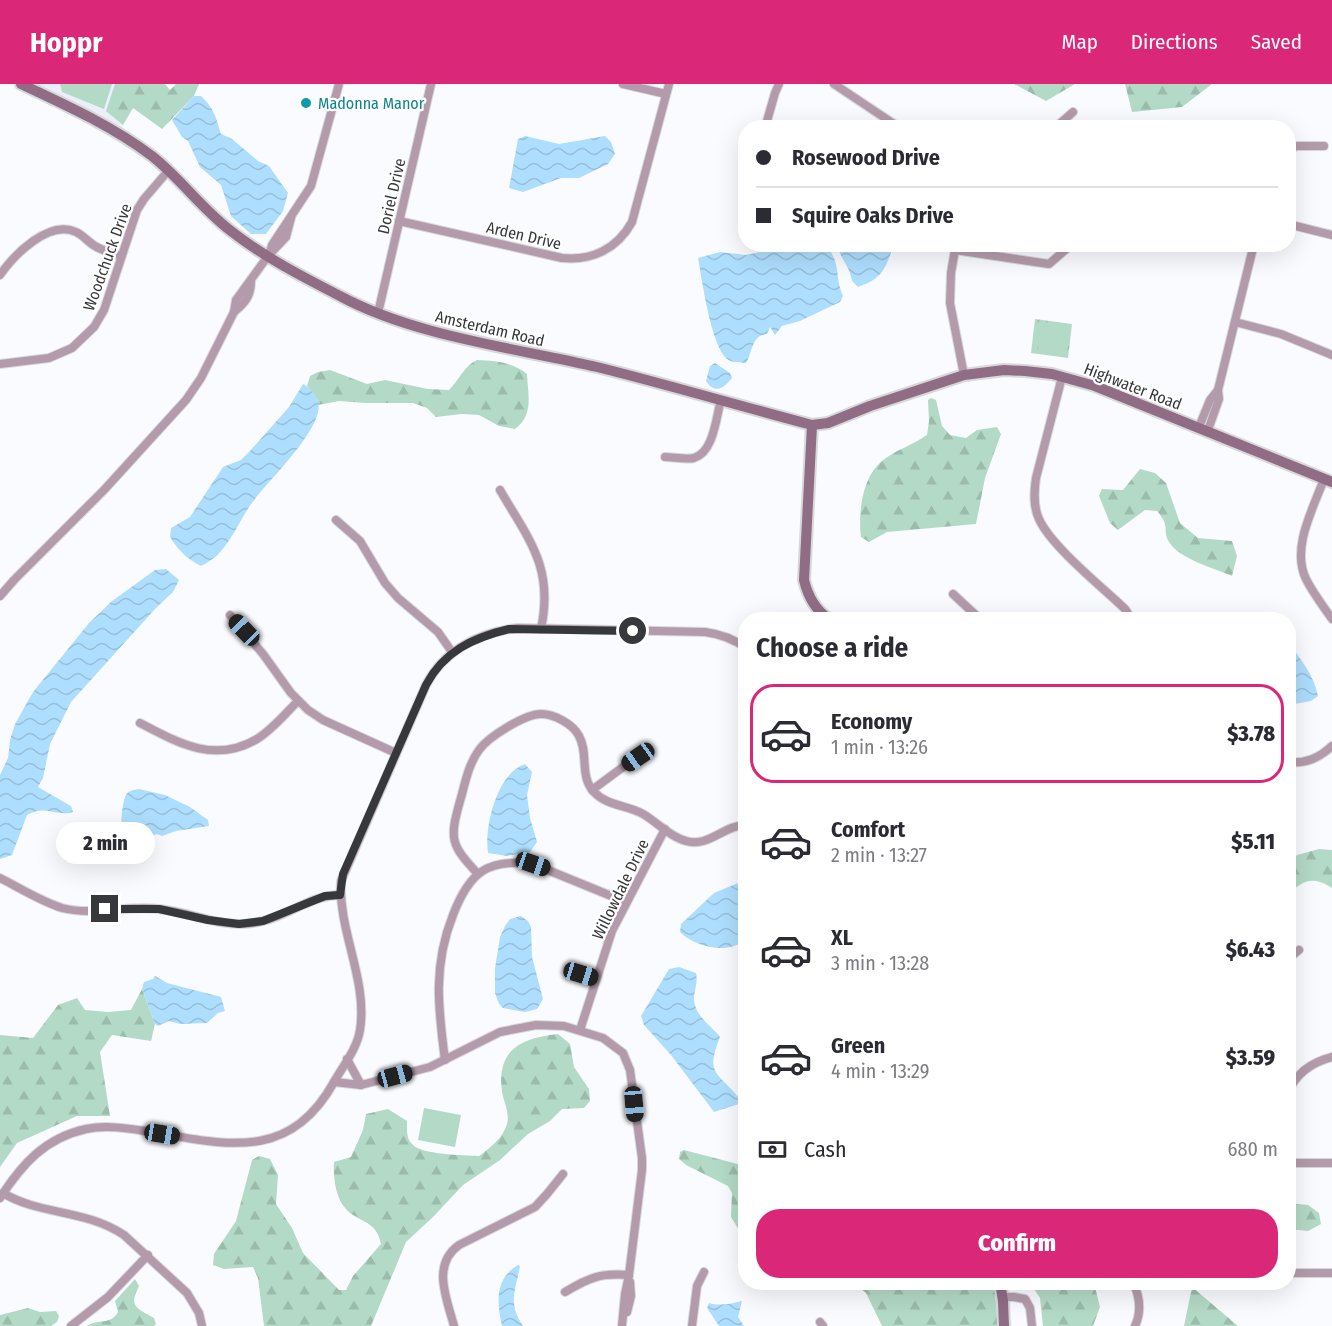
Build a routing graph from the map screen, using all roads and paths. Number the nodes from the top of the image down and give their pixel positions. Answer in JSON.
{"nodes":[{"id":1,"x":21,"y":84,"type":"edge"},
{"id":2,"x":339,"y":84,"type":"edge"},
{"id":3,"x":431,"y":84,"type":"edge"},
{"id":4,"x":623,"y":84,"type":"edge"},
{"id":5,"x":669,"y":84,"type":"edge"},
{"id":6,"x":779,"y":84,"type":"edge"},
{"id":7,"x":834,"y":84,"type":"edge"},
{"id":8,"x":666,"y":94,"type":"junction"},
{"id":9,"x":1073,"y":112,"type":"dead end"},
{"id":10,"x":767,"y":120,"type":"edge"},
{"id":11,"x":888,"y":120,"type":"edge"},
{"id":12,"x":1064,"y":120,"type":"edge"},
{"id":13,"x":1324,"y":146,"type":"dead end"},
{"id":14,"x":1296,"y":147,"type":"edge"},
{"id":15,"x":168,"y":171,"type":"junction"},
{"id":16,"x":399,"y":221,"type":"junction"},
{"id":17,"x":1296,"y":226,"type":"edge"},
{"id":18,"x":1332,"y":235,"type":"edge"},
{"id":19,"x":955,"y":252,"type":"edge"},
{"id":20,"x":983,"y":252,"type":"edge"},
{"id":21,"x":1063,"y":252,"type":"edge"},
{"id":22,"x":1252,"y":252,"type":"edge"},
{"id":23,"x":121,"y":256,"type":"junction"},
{"id":24,"x":268,"y":256,"type":"junction"},
{"id":25,"x":0,"y":275,"type":"edge"},
{"id":26,"x":378,"y":313,"type":"junction"},
{"id":27,"x":1235,"y":322,"type":"junction"},
{"id":28,"x":1332,"y":355,"type":"edge"},
{"id":29,"x":0,"y":364,"type":"edge"},
{"id":30,"x":964,"y":375,"type":"junction"},
{"id":31,"x":1062,"y":376,"type":"junction"},
{"id":32,"x":721,"y":400,"type":"junction"},
{"id":33,"x":812,"y":425,"type":"junction"},
{"id":34,"x":1203,"y":428,"type":"junction"},
{"id":35,"x":665,"y":456,"type":"dead end"},
{"id":36,"x":1328,"y":481,"type":"edge"},
{"id":37,"x":500,"y":490,"type":"dead end"},
{"id":38,"x":336,"y":520,"type":"dead end"},
{"id":39,"x":953,"y":594,"type":"dead end"},
{"id":40,"x":0,"y":596,"type":"edge"},
{"id":41,"x":821,"y":612,"type":"edge"},
{"id":42,"x":972,"y":612,"type":"edge"},
{"id":43,"x":1127,"y":612,"type":"edge"},
{"id":44,"x":230,"y":615,"type":"dead end"},
{"id":45,"x":1332,"y":620,"type":"edge"},
{"id":46,"x":542,"y":628,"type":"junction"},
{"id":47,"x":738,"y":643,"type":"edge"},
{"id":48,"x":452,"y":652,"type":"junction"},
{"id":49,"x":298,"y":701,"type":"junction"},
{"id":50,"x":140,"y":723,"type":"dead end"},
{"id":51,"x":1332,"y":746,"type":"edge"},
{"id":52,"x":646,"y":750,"type":"dead end"},
{"id":53,"x":396,"y":753,"type":"junction"},
{"id":54,"x":1296,"y":762,"type":"edge"},
{"id":55,"x":592,"y":790,"type":"junction"},
{"id":56,"x":738,"y":826,"type":"edge"},
{"id":57,"x":665,"y":829,"type":"junction"},
{"id":58,"x":478,"y":874,"type":"junction"},
{"id":59,"x":0,"y":878,"type":"edge"},
{"id":60,"x":340,"y":895,"type":"junction"},
{"id":61,"x":626,"y":902,"type":"junction"},
{"id":62,"x":1299,"y":950,"type":"dead end"},
{"id":63,"x":1296,"y":952,"type":"edge"},
{"id":64,"x":573,"y":971,"type":"dead end"},
{"id":65,"x":596,"y":978,"type":"junction"},
{"id":66,"x":580,"y":1030,"type":"junction"},
{"id":67,"x":1332,"y":1057,"type":"edge"},
{"id":68,"x":347,"y":1059,"type":"junction"},
{"id":69,"x":445,"y":1060,"type":"junction"},
{"id":70,"x":1296,"y":1080,"type":"edge"},
{"id":71,"x":334,"y":1082,"type":"junction"},
{"id":72,"x":361,"y":1085,"type":"junction"},
{"id":73,"x":1296,"y":1163,"type":"edge"},
{"id":74,"x":1332,"y":1163,"type":"edge"},
{"id":75,"x":562,"y":1174,"type":"dead end"},
{"id":76,"x":1,"y":1196,"type":"edge"},
{"id":77,"x":148,"y":1255,"type":"junction"},
{"id":78,"x":704,"y":1272,"type":"dead end"},
{"id":79,"x":1296,"y":1273,"type":"edge"},
{"id":80,"x":1332,"y":1273,"type":"edge"},
{"id":81,"x":629,"y":1275,"type":"junction"},
{"id":82,"x":1001,"y":1290,"type":"edge"},
{"id":83,"x":1136,"y":1290,"type":"edge"},
{"id":84,"x":565,"y":1292,"type":"dead end"},
{"id":85,"x":1002,"y":1297,"type":"junction"},
{"id":86,"x":71,"y":1326,"type":"edge"},
{"id":87,"x":202,"y":1326,"type":"edge"},
{"id":88,"x":454,"y":1326,"type":"edge"},
{"id":89,"x":623,"y":1326,"type":"edge"},
{"id":90,"x":692,"y":1326,"type":"edge"},
{"id":91,"x":1004,"y":1326,"type":"edge"},
{"id":92,"x":1032,"y":1326,"type":"edge"},
{"id":93,"x":1135,"y":1326,"type":"edge"}],
"edges":[{"from":1,"to":15,"type":"street","name":"Amsterdam Road"},
{"from":2,"to":24,"type":"street"},
{"from":3,"to":16,"type":"street","name":"Doriel Drive"},
{"from":4,"to":8,"type":"street"},
{"from":5,"to":8,"type":"street","name":"Arden Drive"},
{"from":6,"to":10,"type":"street"},
{"from":7,"to":11,"type":"street"},
{"from":8,"to":16,"type":"street","name":"Arden Drive"},
{"from":9,"to":12,"type":"street"},
{"from":13,"to":14,"type":"street"},
{"from":15,"to":23,"type":"street","name":"Woodchuck Drive"},
{"from":15,"to":24,"type":"street","name":"Amsterdam Road"},
{"from":16,"to":26,"type":"street","name":"Doriel Drive"},
{"from":17,"to":18,"type":"street"},
{"from":19,"to":30,"type":"street"},
{"from":20,"to":21,"type":"street"},
{"from":22,"to":27,"type":"street"},
{"from":23,"to":25,"type":"street"},
{"from":23,"to":29,"type":"street","name":"Woodchuck Drive"},
{"from":24,"to":26,"type":"street","name":"Amsterdam Road"},
{"from":24,"to":40,"type":"street"},
{"from":26,"to":32,"type":"street","name":"Amsterdam Road"},
{"from":27,"to":28,"type":"street"},
{"from":27,"to":34,"type":"street"},
{"from":30,"to":31,"type":"street","name":"Highwater Road"},
{"from":30,"to":33,"type":"street","name":"Highwater Road"},
{"from":31,"to":34,"type":"street","name":"Highwater Road"},
{"from":31,"to":43,"type":"street"},
{"from":32,"to":33,"type":"street","name":"Amsterdam Road"},
{"from":32,"to":35,"type":"street"},
{"from":33,"to":41,"type":"street"},
{"from":34,"to":36,"type":"street","name":"Highwater Road"},
{"from":36,"to":45,"type":"street"},
{"from":37,"to":46,"type":"street"},
{"from":38,"to":48,"type":"street"},
{"from":39,"to":42,"type":"street"},
{"from":44,"to":49,"type":"street"},
{"from":46,"to":47,"type":"street"},
{"from":46,"to":48,"type":"street"},
{"from":48,"to":53,"type":"street"},
{"from":49,"to":50,"type":"street"},
{"from":49,"to":53,"type":"street"},
{"from":51,"to":54,"type":"street"},
{"from":52,"to":55,"type":"street"},
{"from":53,"to":60,"type":"street"},
{"from":55,"to":57,"type":"street"},
{"from":55,"to":58,"type":"street"},
{"from":56,"to":57,"type":"street"},
{"from":57,"to":61,"type":"street","name":"Willowdale Drive"},
{"from":58,"to":61,"type":"street"},
{"from":58,"to":69,"type":"street"},
{"from":59,"to":60,"type":"street"},
{"from":60,"to":68,"type":"street"},
{"from":61,"to":65,"type":"street","name":"Willowdale Drive"},
{"from":62,"to":63,"type":"street"},
{"from":64,"to":65,"type":"street"},
{"from":65,"to":66,"type":"street","name":"Willowdale Drive"},
{"from":66,"to":69,"type":"street"},
{"from":66,"to":81,"type":"street"},
{"from":67,"to":70,"type":"street"},
{"from":68,"to":71,"type":"street"},
{"from":68,"to":72,"type":"street"},
{"from":69,"to":72,"type":"street"},
{"from":71,"to":72,"type":"street"},
{"from":71,"to":76,"type":"street"},
{"from":73,"to":74,"type":"street"},
{"from":75,"to":88,"type":"street"},
{"from":76,"to":77,"type":"street"},
{"from":77,"to":86,"type":"street"},
{"from":77,"to":87,"type":"street"},
{"from":78,"to":90,"type":"street"},
{"from":79,"to":80,"type":"street"},
{"from":81,"to":84,"type":"street"},
{"from":81,"to":89,"type":"street"},
{"from":82,"to":85,"type":"street"},
{"from":83,"to":93,"type":"street"},
{"from":85,"to":91,"type":"street"},
{"from":85,"to":92,"type":"street"}]}
